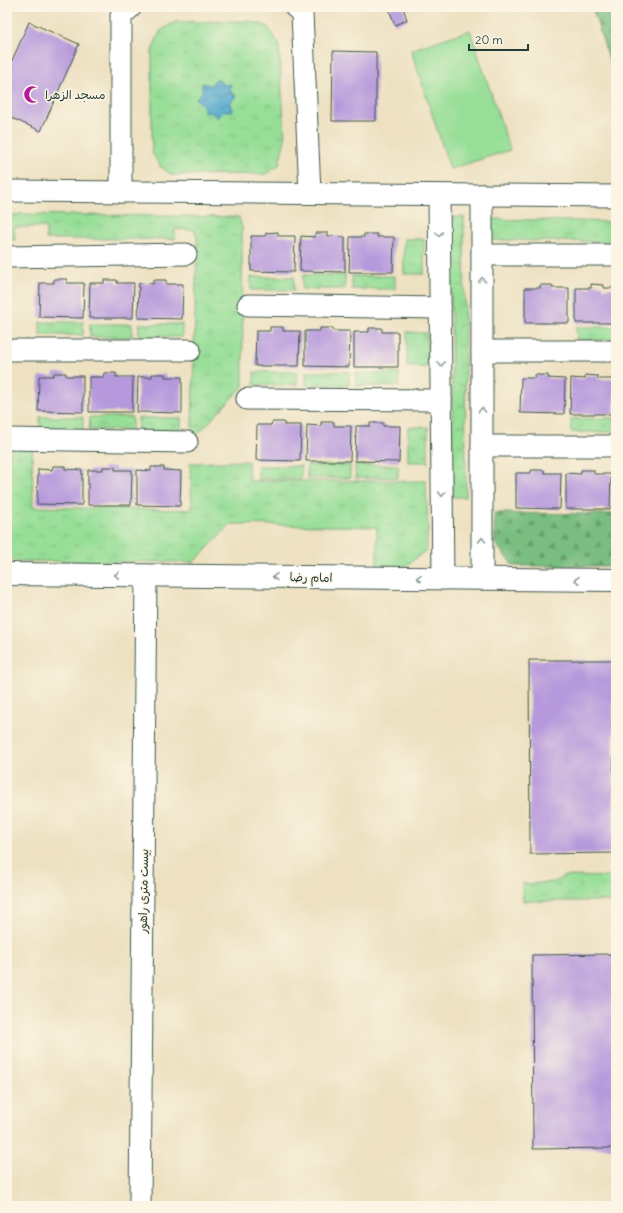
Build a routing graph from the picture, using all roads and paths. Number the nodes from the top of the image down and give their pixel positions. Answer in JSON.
{"nodes":[{"id":1,"x":302,"y":9,"type":"edge"},
{"id":2,"x":121,"y":10,"type":"edge"},
{"id":3,"x":7,"y":191,"type":"edge"},
{"id":4,"x":121,"y":192,"type":"junction"},
{"id":5,"x":310,"y":193,"type":"junction"},
{"id":6,"x":439,"y":195,"type":"junction"},
{"id":7,"x":482,"y":195,"type":"junction"},
{"id":8,"x":616,"y":196,"type":"edge"},
{"id":9,"x":186,"y":254,"type":"dead end"},
{"id":10,"x":482,"y":255,"type":"junction"},
{"id":11,"x":616,"y":255,"type":"edge"},
{"id":12,"x":7,"y":257,"type":"edge"},
{"id":13,"x":248,"y":305,"type":"dead end"},
{"id":14,"x":440,"y":308,"type":"junction"},
{"id":15,"x":7,"y":350,"type":"edge"},
{"id":16,"x":190,"y":350,"type":"dead end"},
{"id":17,"x":482,"y":351,"type":"junction"},
{"id":18,"x":616,"y":351,"type":"edge"},
{"id":19,"x":247,"y":399,"type":"dead end"},
{"id":20,"x":441,"y":400,"type":"junction"},
{"id":21,"x":7,"y":440,"type":"edge"},
{"id":22,"x":187,"y":442,"type":"dead end"},
{"id":23,"x":482,"y":446,"type":"junction"},
{"id":24,"x":616,"y":446,"type":"edge"},
{"id":25,"x":7,"y":574,"type":"edge"},
{"id":26,"x":146,"y":575,"type":"junction"},
{"id":27,"x":443,"y":579,"type":"junction"},
{"id":28,"x":482,"y":579,"type":"junction"},
{"id":29,"x":616,"y":580,"type":"edge"},
{"id":30,"x":140,"y":1206,"type":"edge"}],
"edges":[{"from":1,"to":5,"type":"street"},
{"from":2,"to":4,"type":"street"},
{"from":3,"to":4,"type":"street"},
{"from":4,"to":5,"type":"street"},
{"from":5,"to":6,"type":"street"},
{"from":6,"to":7,"type":"street"},
{"from":6,"to":14,"type":"street","one_way":true},
{"from":7,"to":8,"type":"street"},
{"from":7,"to":10,"type":"street"},
{"from":9,"to":12,"type":"street"},
{"from":10,"to":11,"type":"street"},
{"from":17,"to":10,"type":"street","one_way":true},
{"from":13,"to":14,"type":"street"},
{"from":14,"to":20,"type":"street","one_way":true},
{"from":15,"to":16,"type":"street"},
{"from":17,"to":18,"type":"street"},
{"from":23,"to":17,"type":"street","one_way":true},
{"from":19,"to":20,"type":"street"},
{"from":20,"to":27,"type":"street","one_way":true},
{"from":21,"to":22,"type":"street"},
{"from":23,"to":24,"type":"street"},
{"from":28,"to":23,"type":"street","one_way":true},
{"from":26,"to":25,"type":"main road","name":"امام رضا","one_way":true},
{"from":27,"to":26,"type":"main road","name":"امام رضا","one_way":true},
{"from":26,"to":30,"type":"street","name":"بیست متری راهور"},
{"from":27,"to":28,"type":"main road","name":"امام رضا"},
{"from":29,"to":28,"type":"main road","name":"امام رضا","one_way":true}]}
